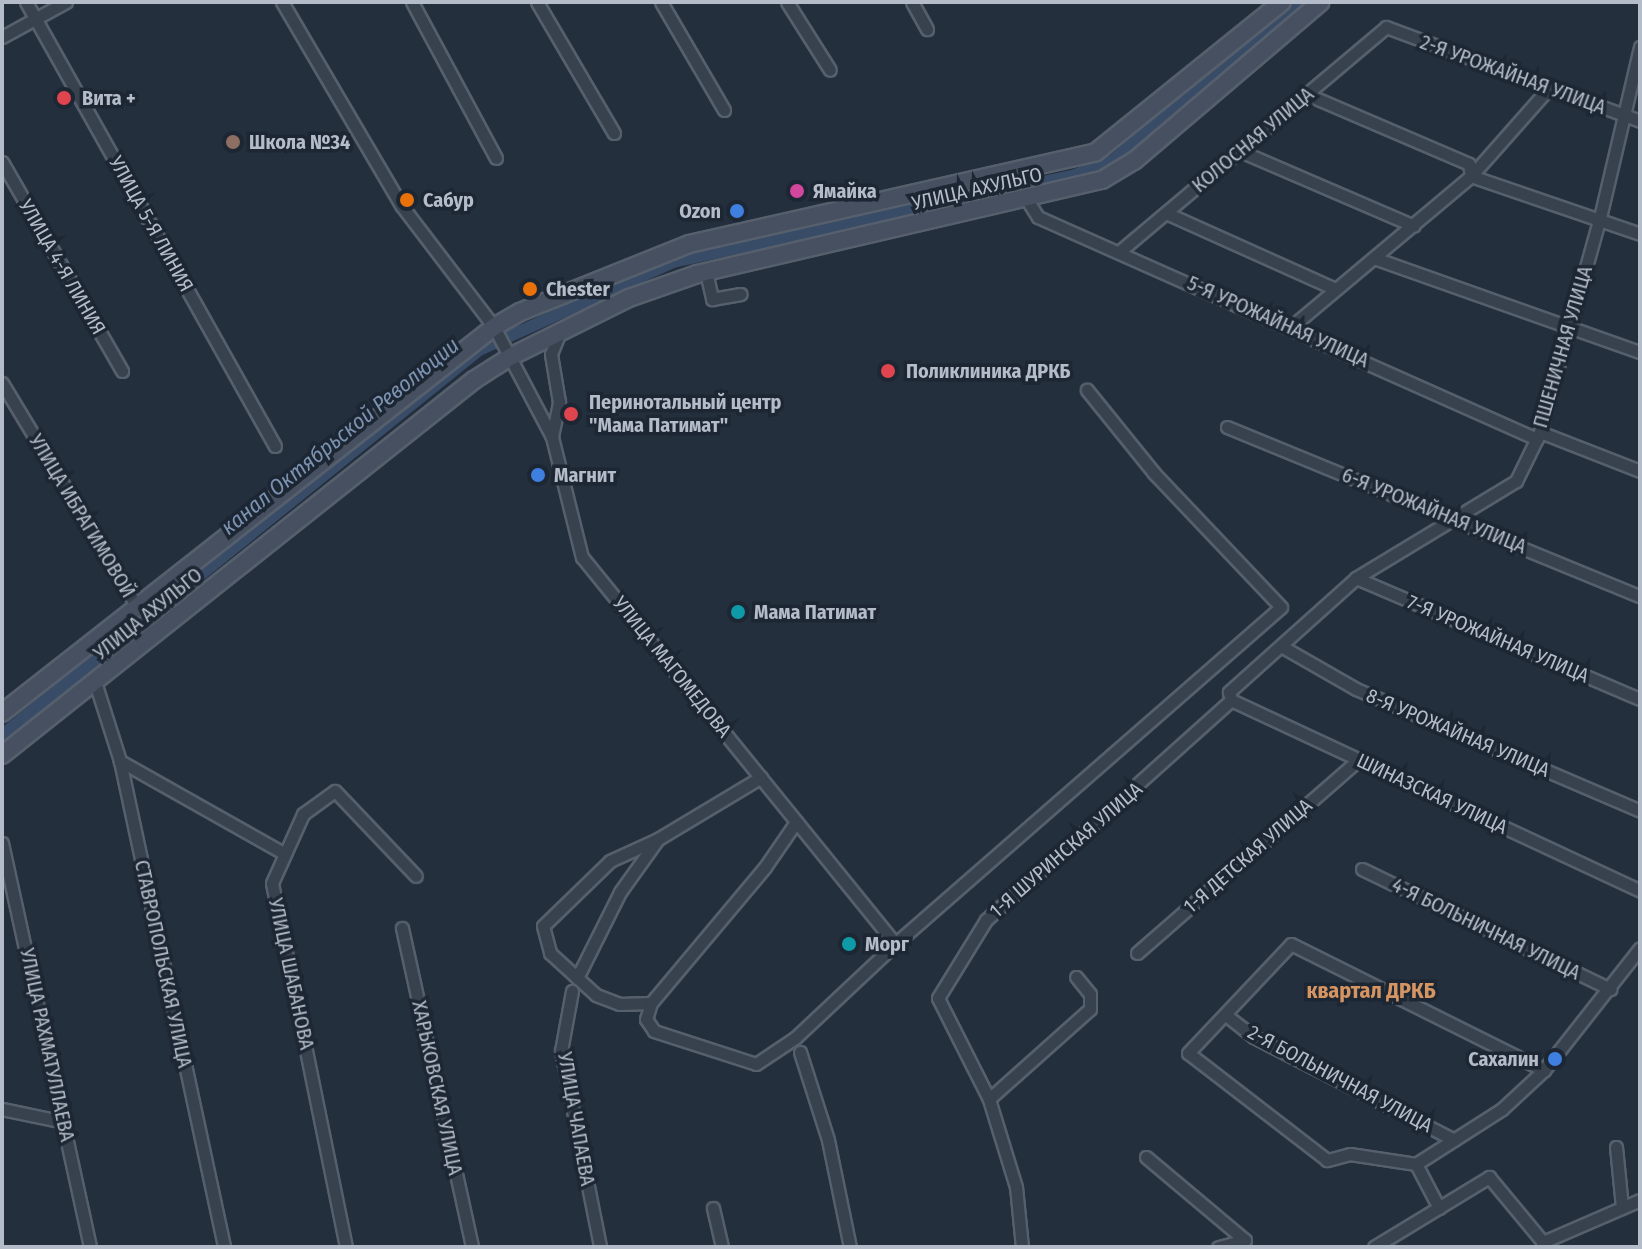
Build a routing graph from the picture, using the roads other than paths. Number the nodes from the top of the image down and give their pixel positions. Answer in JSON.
{"nodes":[{"id":1,"x":26,"y":2,"type":"edge"},
{"id":2,"x":66,"y":2,"type":"edge"},
{"id":3,"x":282,"y":2,"type":"edge"},
{"id":4,"x":412,"y":2,"type":"edge"},
{"id":5,"x":537,"y":2,"type":"edge"},
{"id":6,"x":661,"y":2,"type":"edge"},
{"id":7,"x":787,"y":2,"type":"edge"},
{"id":8,"x":912,"y":2,"type":"edge"},
{"id":9,"x":1282,"y":2,"type":"edge"},
{"id":10,"x":1321,"y":2,"type":"edge"},
{"id":11,"x":36,"y":19,"type":"junction"},
{"id":12,"x":1386,"y":27,"type":"joint"},
{"id":13,"x":927,"y":29,"type":"dead end"},
{"id":14,"x":2,"y":37,"type":"edge"},
{"id":15,"x":1640,"y":47,"type":"edge"},
{"id":16,"x":830,"y":70,"type":"dead end"},
{"id":17,"x":1548,"y":89,"type":"junction"},
{"id":18,"x":1306,"y":94,"type":"junction"},
{"id":19,"x":724,"y":110,"type":"dead end"},
{"id":20,"x":1626,"y":116,"type":"junction"},
{"id":21,"x":1640,"y":121,"type":"edge"},
{"id":22,"x":614,"y":133,"type":"dead end"},
{"id":23,"x":1240,"y":151,"type":"junction"},
{"id":24,"x":496,"y":158,"type":"dead end"},
{"id":25,"x":2,"y":162,"type":"edge"},
{"id":26,"x":1471,"y":176,"type":"junction"},
{"id":27,"x":1026,"y":198,"type":"junction"},
{"id":28,"x":1166,"y":213,"type":"junction"},
{"id":29,"x":1600,"y":217,"type":"junction"},
{"id":30,"x":1414,"y":226,"type":"junction"},
{"id":31,"x":1640,"y":234,"type":"edge"},
{"id":32,"x":1119,"y":252,"type":"junction"},
{"id":33,"x":1374,"y":258,"type":"junction"},
{"id":34,"x":706,"y":272,"type":"junction"},
{"id":35,"x":1335,"y":289,"type":"junction"},
{"id":36,"x":741,"y":294,"type":"dead end"},
{"id":37,"x":494,"y":327,"type":"junction"},
{"id":38,"x":1291,"y":327,"type":"junction"},
{"id":39,"x":1569,"y":328,"type":"junction"},
{"id":40,"x":560,"y":330,"type":"junction"},
{"id":41,"x":1640,"y":352,"type":"edge"},
{"id":42,"x":508,"y":355,"type":"junction"},
{"id":43,"x":122,"y":371,"type":"dead end"},
{"id":44,"x":2,"y":383,"type":"edge"},
{"id":45,"x":1087,"y":390,"type":"dead end"},
{"id":46,"x":1227,"y":427,"type":"dead end"},
{"id":47,"x":1538,"y":435,"type":"junction"},
{"id":48,"x":552,"y":437,"type":"junction"},
{"id":49,"x":275,"y":446,"type":"dead end"},
{"id":50,"x":1640,"y":471,"type":"edge"},
{"id":51,"x":1453,"y":519,"type":"junction"},
{"id":52,"x":1356,"y":578,"type":"junction"},
{"id":53,"x":1640,"y":596,"type":"edge"},
{"id":54,"x":137,"y":607,"type":"junction"},
{"id":55,"x":1281,"y":646,"type":"junction"},
{"id":56,"x":95,"y":682,"type":"junction"},
{"id":57,"x":1230,"y":696,"type":"junction"},
{"id":58,"x":1640,"y":699,"type":"edge"},
{"id":59,"x":2,"y":713,"type":"edge"},
{"id":60,"x":2,"y":755,"type":"edge"},
{"id":61,"x":1358,"y":760,"type":"junction"},
{"id":62,"x":120,"y":761,"type":"junction"},
{"id":63,"x":761,"y":777,"type":"junction"},
{"id":64,"x":1640,"y":811,"type":"edge"},
{"id":65,"x":796,"y":822,"type":"junction"},
{"id":66,"x":658,"y":839,"type":"junction"},
{"id":67,"x":2,"y":843,"type":"edge"},
{"id":68,"x":285,"y":854,"type":"junction"},
{"id":69,"x":1362,"y":869,"type":"dead end"},
{"id":70,"x":416,"y":876,"type":"dead end"},
{"id":71,"x":1640,"y":891,"type":"edge"},
{"id":72,"x":402,"y":928,"type":"dead end"},
{"id":73,"x":895,"y":944,"type":"junction"},
{"id":74,"x":1640,"y":948,"type":"edge"},
{"id":75,"x":1137,"y":953,"type":"dead end"},
{"id":76,"x":1076,"y":977,"type":"dead end"},
{"id":77,"x":577,"y":978,"type":"junction"},
{"id":78,"x":1610,"y":989,"type":"junction"},
{"id":79,"x":572,"y":991,"type":"dead end"},
{"id":80,"x":651,"y":1003,"type":"junction"},
{"id":81,"x":1227,"y":1016,"type":"junction"},
{"id":82,"x":800,"y":1052,"type":"dead end"},
{"id":83,"x":1544,"y":1070,"type":"junction"},
{"id":84,"x":989,"y":1099,"type":"junction"},
{"id":85,"x":2,"y":1109,"type":"edge"},
{"id":86,"x":64,"y":1122,"type":"junction"},
{"id":87,"x":1454,"y":1140,"type":"junction"},
{"id":88,"x":1616,"y":1147,"type":"dead end"},
{"id":89,"x":1146,"y":1157,"type":"dead end"},
{"id":90,"x":1416,"y":1164,"type":"junction"},
{"id":91,"x":1640,"y":1200,"type":"edge"},
{"id":92,"x":1624,"y":1207,"type":"junction"},
{"id":93,"x":713,"y":1208,"type":"dead end"},
{"id":94,"x":1439,"y":1208,"type":"junction"},
{"id":95,"x":1640,"y":1211,"type":"edge"},
{"id":96,"x":1542,"y":1244,"type":"edge"},
{"id":97,"x":90,"y":1247,"type":"edge"},
{"id":98,"x":224,"y":1247,"type":"edge"},
{"id":99,"x":346,"y":1247,"type":"edge"},
{"id":100,"x":472,"y":1247,"type":"edge"},
{"id":101,"x":600,"y":1247,"type":"edge"},
{"id":102,"x":722,"y":1247,"type":"edge"},
{"id":103,"x":850,"y":1247,"type":"edge"},
{"id":104,"x":1022,"y":1247,"type":"edge"},
{"id":105,"x":1218,"y":1247,"type":"edge"},
{"id":106,"x":1374,"y":1247,"type":"edge"}],
"edges":[{"from":1,"to":11,"type":"street","name":"УЛИЦА 5-Я ЛИНИЯ"},
{"from":2,"to":11,"type":"street"},
{"from":3,"to":37,"type":"street"},
{"from":4,"to":24,"type":"street"},
{"from":5,"to":22,"type":"street"},
{"from":6,"to":19,"type":"street"},
{"from":7,"to":16,"type":"street"},
{"from":8,"to":13,"type":"street"},
{"from":9,"to":37,"type":"main road"},
{"from":10,"to":27,"type":"main road","name":"УЛИЦА АХУЛЬГО"},
{"from":11,"to":14,"type":"street"},
{"from":11,"to":49,"type":"street","name":"УЛИЦА 5-Я ЛИНИЯ"},
{"from":12,"to":17,"type":"street","name":"2-Я УРОЖАЙНАЯ УЛИЦА"},
{"from":12,"to":18,"type":"street","name":"КОЛОСНАЯ УЛИЦА"},
{"from":15,"to":20,"type":"street","name":"ПШЕНИЧНАЯ УЛИЦА"},
{"from":17,"to":20,"type":"street","name":"2-Я УРОЖАЙНАЯ УЛИЦА"},
{"from":17,"to":26,"type":"street"},
{"from":18,"to":23,"type":"street","name":"КОЛОСНАЯ УЛИЦА"},
{"from":18,"to":26,"type":"street"},
{"from":20,"to":21,"type":"street","name":"2-Я УРОЖАЙНАЯ УЛИЦА"},
{"from":20,"to":29,"type":"street","name":"ПШЕНИЧНАЯ УЛИЦА"},
{"from":23,"to":28,"type":"street","name":"КОЛОСНАЯ УЛИЦА"},
{"from":23,"to":30,"type":"street"},
{"from":25,"to":43,"type":"street","name":"УЛИЦА 4-Я ЛИНИЯ"},
{"from":26,"to":29,"type":"street"},
{"from":26,"to":30,"type":"street"},
{"from":27,"to":32,"type":"street","name":"5-Я УРОЖАЙНАЯ УЛИЦА"},
{"from":27,"to":34,"type":"main road","name":"УЛИЦА АХУЛЬГО"},
{"from":28,"to":32,"type":"street","name":"КОЛОСНАЯ УЛИЦА"},
{"from":28,"to":35,"type":"street"},
{"from":29,"to":31,"type":"street"},
{"from":29,"to":39,"type":"street","name":"ПШЕНИЧНАЯ УЛИЦА"},
{"from":30,"to":33,"type":"street"},
{"from":32,"to":38,"type":"street","name":"5-Я УРОЖАЙНАЯ УЛИЦА"},
{"from":33,"to":35,"type":"street"},
{"from":33,"to":39,"type":"street"},
{"from":34,"to":36,"type":"street"},
{"from":34,"to":40,"type":"main road","name":"УЛИЦА АХУЛЬГО"},
{"from":35,"to":38,"type":"street"},
{"from":37,"to":42,"type":"street","name":"УЛИЦА МАГОМЕДОВА"},
{"from":37,"to":54,"type":"main road"},
{"from":38,"to":47,"type":"street","name":"5-Я УРОЖАЙНАЯ УЛИЦА"},
{"from":39,"to":41,"type":"street"},
{"from":39,"to":47,"type":"street","name":"ПШЕНИЧНАЯ УЛИЦА"},
{"from":40,"to":42,"type":"main road","name":"УЛИЦА АХУЛЬГО"},
{"from":40,"to":48,"type":"street"},
{"from":42,"to":48,"type":"street","name":"УЛИЦА МАГОМЕДОВА"},
{"from":42,"to":56,"type":"main road","name":"УЛИЦА АХУЛЬГО"},
{"from":44,"to":54,"type":"street","name":"УЛИЦА ИБРАГИМОВОЙ"},
{"from":45,"to":73,"type":"street"},
{"from":46,"to":51,"type":"street","name":"6-Я УРОЖАЙНАЯ УЛИЦА"},
{"from":47,"to":50,"type":"street","name":"5-Я УРОЖАЙНАЯ УЛИЦА"},
{"from":47,"to":51,"type":"street","name":"ПШЕНИЧНАЯ УЛИЦА"},
{"from":48,"to":63,"type":"street","name":"УЛИЦА МАГОМЕДОВА"},
{"from":51,"to":52,"type":"street","name":"ПШЕНИЧНАЯ УЛИЦА"},
{"from":51,"to":53,"type":"street","name":"6-Я УРОЖАЙНАЯ УЛИЦА"},
{"from":52,"to":55,"type":"street","name":"ПШЕНИЧНАЯ УЛИЦА"},
{"from":52,"to":58,"type":"street","name":"7-Я УРОЖАЙНАЯ УЛИЦА"},
{"from":54,"to":59,"type":"main road"},
{"from":55,"to":57,"type":"street","name":"ПШЕНИЧНАЯ УЛИЦА"},
{"from":55,"to":64,"type":"street","name":"8-Я УРОЖАЙНАЯ УЛИЦА"},
{"from":56,"to":60,"type":"main road","name":"УЛИЦА АХУЛЬГО"},
{"from":56,"to":62,"type":"street","name":"СТАВРОПОЛЬСКАЯ УЛИЦА"},
{"from":57,"to":61,"type":"street","name":"ШИНАЗСКАЯ УЛИЦА"},
{"from":57,"to":84,"type":"street","name":"1-Я ШУРИНСКАЯ УЛИЦА"},
{"from":61,"to":71,"type":"street","name":"ШИНАЗСКАЯ УЛИЦА"},
{"from":61,"to":75,"type":"street","name":"1-Я ДЕТСКАЯ УЛИЦА"},
{"from":62,"to":68,"type":"street"},
{"from":62,"to":98,"type":"street","name":"СТАВРОПОЛЬСКАЯ УЛИЦА"},
{"from":63,"to":65,"type":"street","name":"УЛИЦА МАГОМЕДОВА"},
{"from":63,"to":66,"type":"street"},
{"from":65,"to":73,"type":"street","name":"УЛИЦА МАГОМЕДОВА"},
{"from":65,"to":80,"type":"street"},
{"from":66,"to":77,"type":"street"},
{"from":66,"to":77,"type":"street"},
{"from":67,"to":86,"type":"street","name":"УЛИЦА РАХМАТУЛЛАЕВА"},
{"from":68,"to":70,"type":"street","name":"УЛИЦА ШАБАНОВА"},
{"from":68,"to":99,"type":"street","name":"УЛИЦА ШАБАНОВА"},
{"from":69,"to":78,"type":"street","name":"4-Я БОЛЬНИЧНАЯ УЛИЦА"},
{"from":72,"to":100,"type":"street","name":"ХАРЬКОВСКАЯ УЛИЦА"},
{"from":73,"to":80,"type":"street"},
{"from":74,"to":78,"type":"street"},
{"from":76,"to":84,"type":"street"},
{"from":77,"to":80,"type":"street"},
{"from":78,"to":83,"type":"street"},
{"from":79,"to":101,"type":"street","name":"УЛИЦА ЧАПАЕВА"},
{"from":81,"to":83,"type":"street"},
{"from":81,"to":87,"type":"street","name":"2-Я БОЛЬНИЧНАЯ УЛИЦА"},
{"from":81,"to":90,"type":"street"},
{"from":82,"to":103,"type":"street"},
{"from":83,"to":87,"type":"street"},
{"from":84,"to":104,"type":"street","name":"1-Я ШУРИНСКАЯ УЛИЦА"},
{"from":85,"to":86,"type":"street"},
{"from":86,"to":97,"type":"street","name":"УЛИЦА РАХМАТУЛЛАЕВА"},
{"from":87,"to":90,"type":"street"},
{"from":88,"to":92,"type":"street"},
{"from":89,"to":105,"type":"street"},
{"from":90,"to":94,"type":"street"},
{"from":91,"to":92,"type":"street"},
{"from":92,"to":95,"type":"street"},
{"from":92,"to":96,"type":"street"},
{"from":93,"to":102,"type":"street"},
{"from":94,"to":96,"type":"street"},
{"from":94,"to":106,"type":"street"}]}
